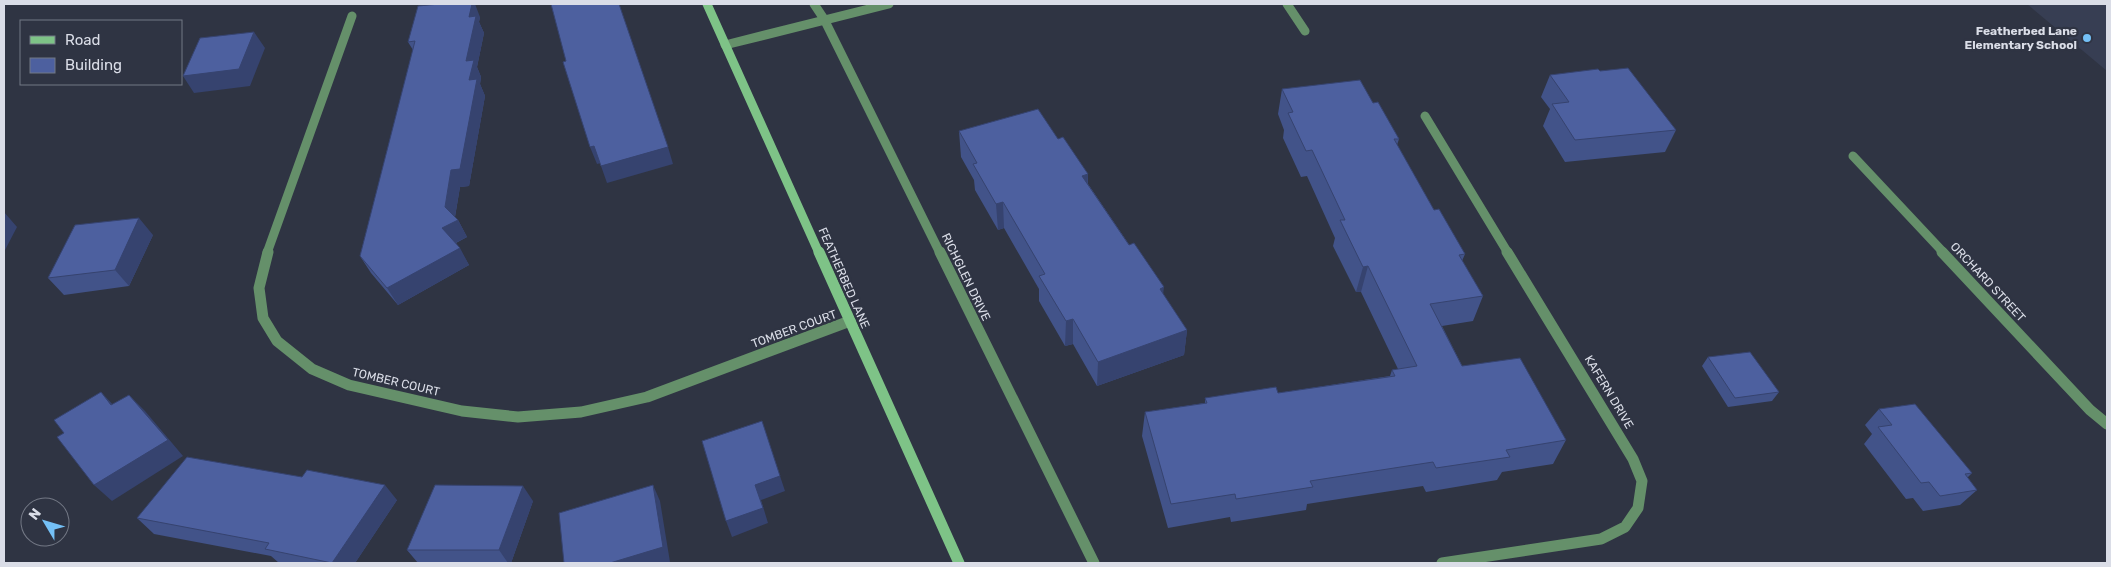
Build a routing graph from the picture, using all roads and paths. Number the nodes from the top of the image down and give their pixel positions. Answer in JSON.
{"nodes":[{"id":1,"x":707,"y":4,"type":"edge"},
{"id":2,"x":814,"y":4,"type":"edge"},
{"id":3,"x":889,"y":4,"type":"edge"},
{"id":4,"x":1287,"y":4,"type":"edge"},
{"id":5,"x":352,"y":16,"type":"dead end"},
{"id":6,"x":824,"y":19,"type":"junction"},
{"id":7,"x":1305,"y":31,"type":"dead end"},
{"id":8,"x":725,"y":45,"type":"junction"},
{"id":9,"x":1425,"y":116,"type":"dead end"},
{"id":10,"x":1853,"y":156,"type":"dead end"},
{"id":11,"x":850,"y":321,"type":"junction"},
{"id":12,"x":2107,"y":424,"type":"edge"},
{"id":13,"x":959,"y":563,"type":"edge"},
{"id":14,"x":1094,"y":563,"type":"edge"},
{"id":15,"x":1442,"y":563,"type":"edge"}],
"edges":[{"from":1,"to":8,"type":"street","name":"FEATHERBED LANE"},
{"from":2,"to":6,"type":"street","name":"RICHGLEN DRIVE"},
{"from":3,"to":6,"type":"street"},
{"from":4,"to":7,"type":"street"},
{"from":5,"to":11,"type":"street","name":"TOMBER COURT"},
{"from":6,"to":8,"type":"street"},
{"from":6,"to":14,"type":"street","name":"RICHGLEN DRIVE"},
{"from":8,"to":11,"type":"street","name":"FEATHERBED LANE"},
{"from":9,"to":15,"type":"street","name":"KAFERN DRIVE"},
{"from":10,"to":12,"type":"street","name":"ORCHARD STREET"},
{"from":11,"to":13,"type":"street","name":"FEATHERBED LANE"}]}
